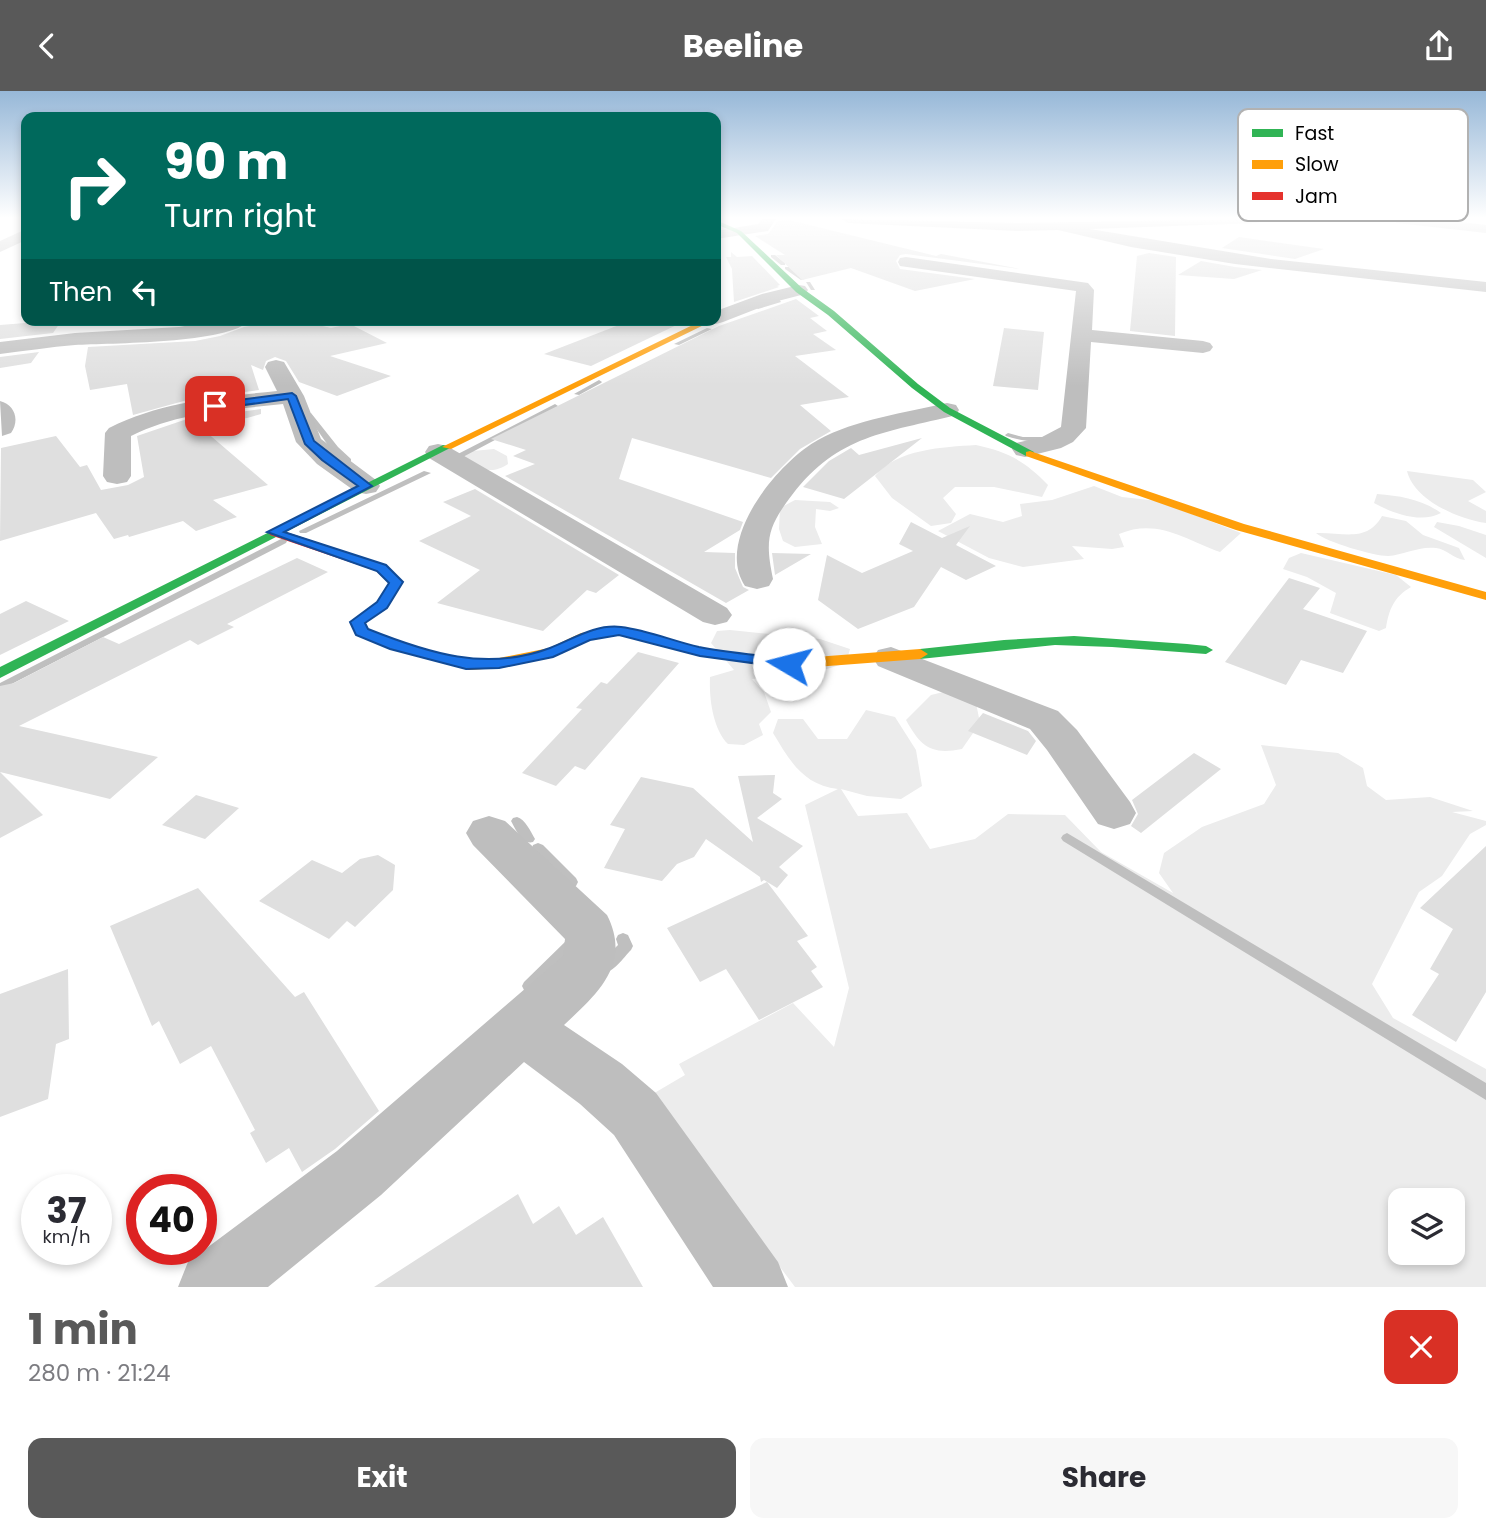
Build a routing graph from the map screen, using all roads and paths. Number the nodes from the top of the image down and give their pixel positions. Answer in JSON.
{"nodes":[{"id":1,"x":783,"y":275,"type":"edge"},
{"id":2,"x":996,"y":275,"type":"edge"},
{"id":3,"x":1348,"y":275,"type":"edge"},
{"id":4,"x":1483,"y":286,"type":"edge"},
{"id":5,"x":799,"y":290,"type":"junction"},
{"id":6,"x":721,"y":316,"type":"edge"},
{"id":7,"x":219,"y":326,"type":"edge"},
{"id":8,"x":698,"y":326,"type":"edge"},
{"id":9,"x":1081,"y":335,"type":"junction"},
{"id":10,"x":1203,"y":347,"type":"dead end"},
{"id":11,"x":0,"y":348,"type":"edge"},
{"id":12,"x":276,"y":367,"type":"dead end"},
{"id":13,"x":292,"y":396,"type":"junction"},
{"id":14,"x":947,"y":410,"type":"junction"},
{"id":15,"x":1025,"y":449,"type":"junction"},
{"id":16,"x":438,"y":452,"type":"junction"},
{"id":17,"x":117,"y":476,"type":"dead end"},
{"id":18,"x":366,"y":486,"type":"junction"},
{"id":19,"x":274,"y":532,"type":"junction"},
{"id":20,"x":757,"y":579,"type":"dead end"},
{"id":21,"x":1486,"y":596,"type":"edge"},
{"id":22,"x":715,"y":615,"type":"dead end"},
{"id":23,"x":1206,"y":650,"type":"dead end"},
{"id":24,"x":891,"y":658,"type":"junction"},
{"id":25,"x":0,"y":673,"type":"edge"},
{"id":26,"x":1114,"y":813,"type":"dead end"},
{"id":27,"x":489,"y":833,"type":"dead end"},
{"id":28,"x":522,"y":1028,"type":"junction"},
{"id":29,"x":213,"y":1287,"type":"edge"},
{"id":30,"x":753,"y":1287,"type":"edge"}],
"edges":[{"from":1,"to":5,"type":"street"},
{"from":2,"to":9,"type":"street"},
{"from":3,"to":4,"type":"street"},
{"from":5,"to":6,"type":"street"},
{"from":5,"to":14,"type":"street"},
{"from":7,"to":11,"type":"street"},
{"from":8,"to":16,"type":"street"},
{"from":9,"to":10,"type":"street"},
{"from":9,"to":15,"type":"street"},
{"from":12,"to":13,"type":"street"},
{"from":13,"to":17,"type":"street"},
{"from":13,"to":18,"type":"street"},
{"from":14,"to":15,"type":"street"},
{"from":14,"to":20,"type":"street"},
{"from":15,"to":21,"type":"street"},
{"from":16,"to":18,"type":"street"},
{"from":16,"to":22,"type":"street"},
{"from":18,"to":19,"type":"street"},
{"from":19,"to":24,"type":"street"},
{"from":19,"to":25,"type":"street"},
{"from":23,"to":24,"type":"street"},
{"from":24,"to":26,"type":"street"},
{"from":27,"to":28,"type":"street"},
{"from":28,"to":29,"type":"street"},
{"from":28,"to":30,"type":"street"}]}
